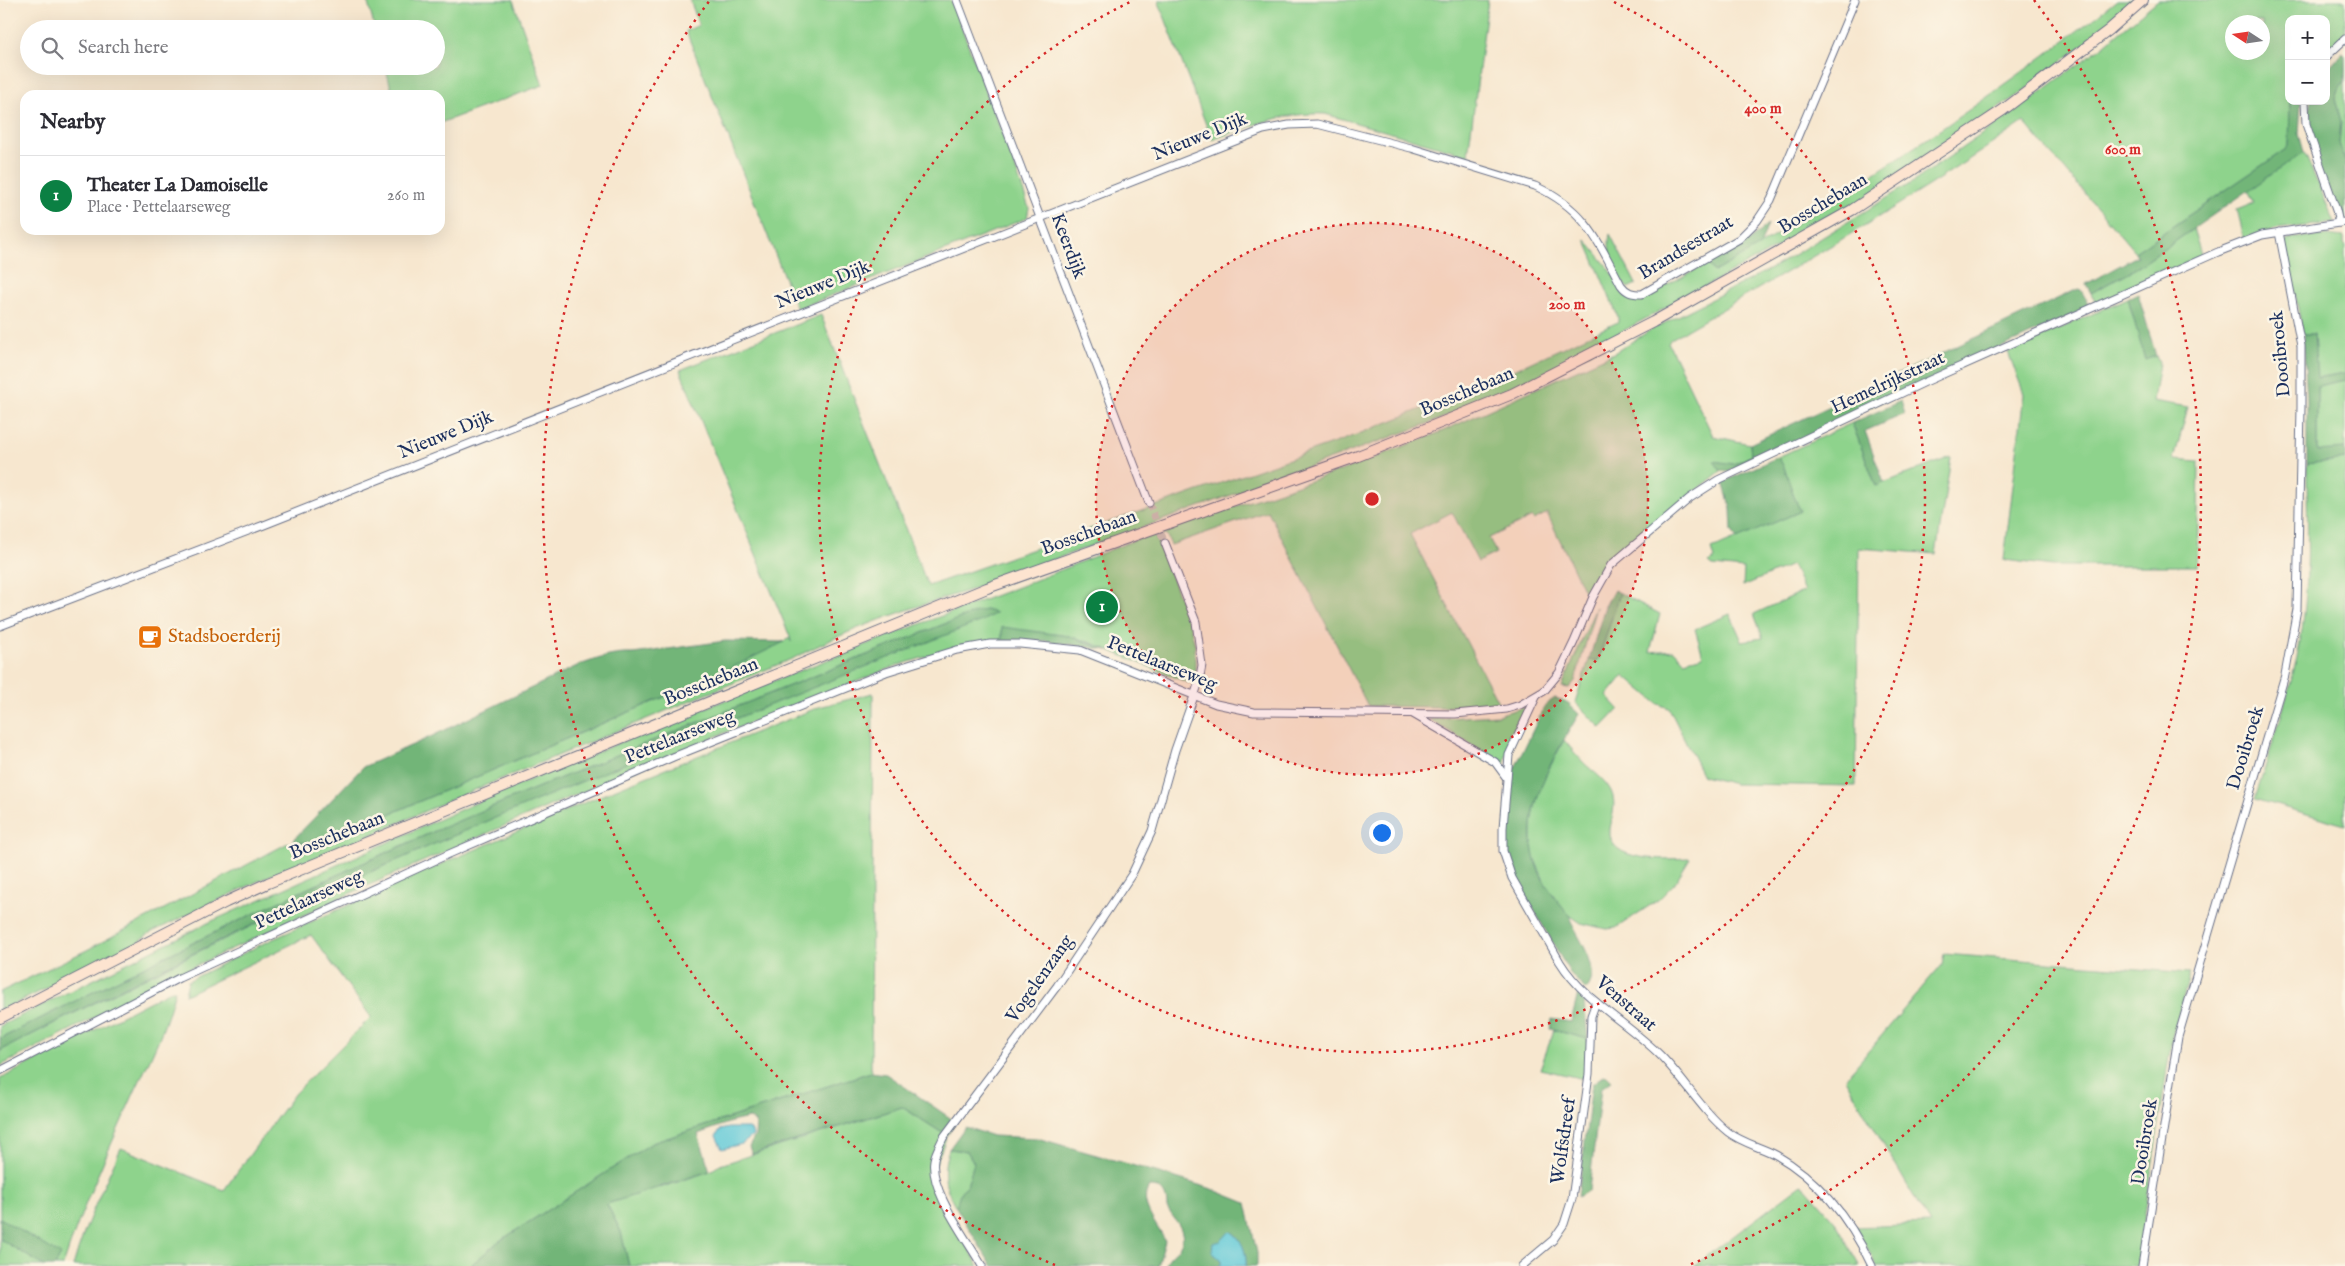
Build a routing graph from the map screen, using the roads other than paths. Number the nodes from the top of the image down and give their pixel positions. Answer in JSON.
{"nodes":[{"id":1,"x":956,"y":0,"type":"edge"},
{"id":2,"x":1855,"y":0,"type":"edge"},
{"id":3,"x":2143,"y":0,"type":"edge"},
{"id":4,"x":2345,"y":39,"type":"edge"},
{"id":5,"x":2330,"y":53,"type":"edge"},
{"id":6,"x":2305,"y":105,"type":"edge"},
{"id":7,"x":1041,"y":218,"type":"junction"},
{"id":8,"x":2342,"y":222,"type":"edge"},
{"id":9,"x":2279,"y":232,"type":"junction"},
{"id":10,"x":1626,"y":291,"type":"joint"},
{"id":11,"x":1149,"y":503,"type":"tunnel mouth"},
{"id":12,"x":1165,"y":543,"type":"tunnel mouth"},
{"id":13,"x":0,"y":626,"type":"edge"},
{"id":14,"x":1194,"y":695,"type":"junction"},
{"id":15,"x":1536,"y":697,"type":"junction"},
{"id":16,"x":1412,"y":714,"type":"junction"},
{"id":17,"x":1506,"y":777,"type":"junction"},
{"id":18,"x":1596,"y":1002,"type":"junction"},
{"id":19,"x":0,"y":1018,"type":"edge"},
{"id":20,"x":0,"y":1071,"type":"edge"},
{"id":21,"x":982,"y":1266,"type":"edge"},
{"id":22,"x":1522,"y":1266,"type":"edge"},
{"id":23,"x":1872,"y":1266,"type":"edge"},
{"id":24,"x":2142,"y":1266,"type":"edge"}],
"edges":[{"from":1,"to":7,"type":"street","name":"Keerdijk"},
{"from":2,"to":10,"type":"street","name":"Brandsestraat"},
{"from":3,"to":19,"type":"main road","name":"Bosschebaan"},
{"from":4,"to":5,"type":"street"},
{"from":6,"to":8,"type":"street"},
{"from":7,"to":10,"type":"street","name":"Nieuwe Dijk"},
{"from":7,"to":11,"type":"street","name":"Keerdijk"},
{"from":7,"to":13,"type":"street","name":"Nieuwe Dijk"},
{"from":8,"to":9,"type":"street","name":"Hemelrijkstraat"},
{"from":9,"to":15,"type":"street","name":"Hemelrijkstraat"},
{"from":9,"to":24,"type":"street","name":"Dooibroek"},
{"from":12,"to":14,"type":"street"},
{"from":14,"to":16,"type":"street","name":"Pettelaarseweg"},
{"from":14,"to":20,"type":"street","name":"Pettelaarseweg"},
{"from":14,"to":21,"type":"street","name":"Vogelenzang"},
{"from":15,"to":16,"type":"street","name":"Pettelaarseweg"},
{"from":15,"to":17,"type":"street","name":"Venstraat"},
{"from":16,"to":17,"type":"street","name":"Pettelaarseweg"},
{"from":17,"to":18,"type":"street","name":"Venstraat"},
{"from":18,"to":22,"type":"street","name":"Wolfsdreef"},
{"from":18,"to":23,"type":"street","name":"Venstraat"}]}
